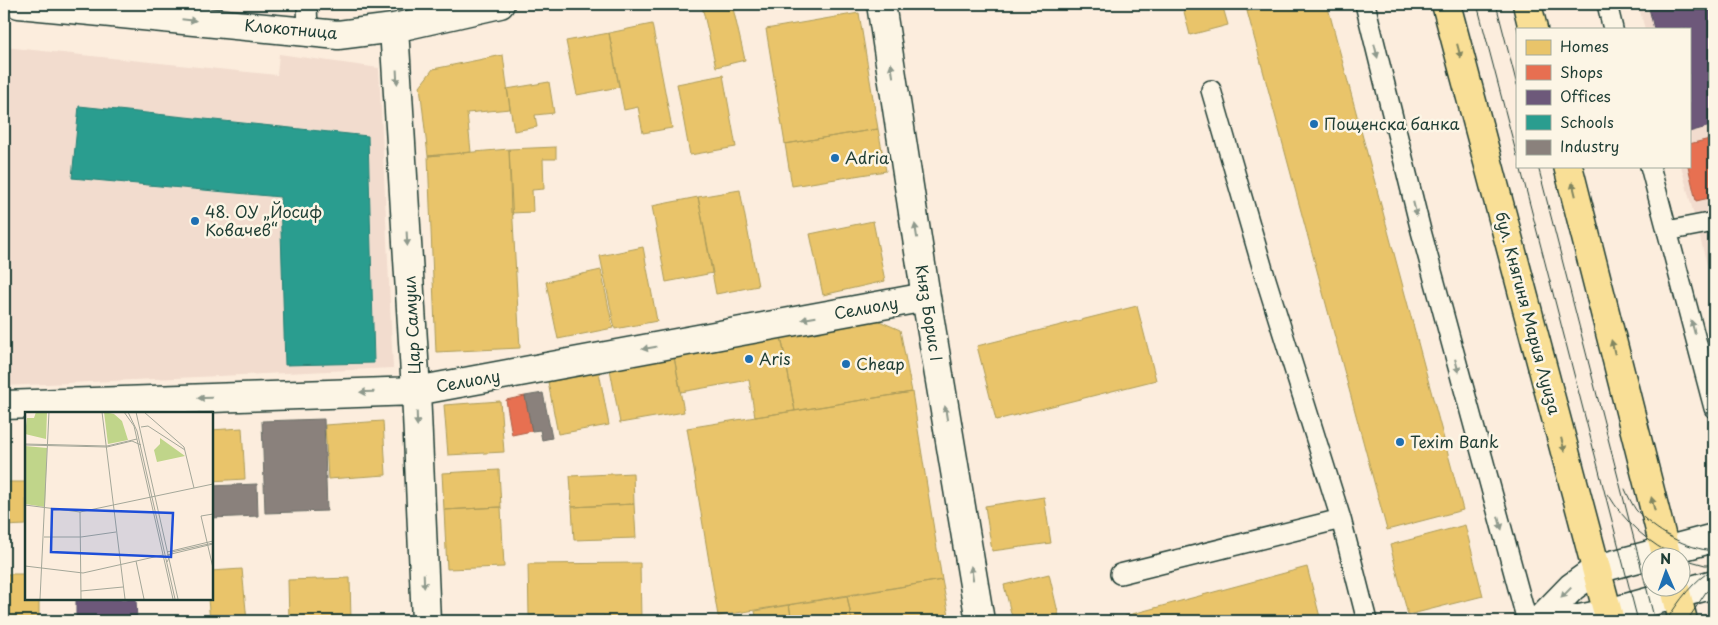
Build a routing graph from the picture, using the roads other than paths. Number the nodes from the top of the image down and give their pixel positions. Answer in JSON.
{"nodes":[{"id":1,"x":19,"y":4,"type":"edge"},
{"id":2,"x":308,"y":4,"type":"edge"},
{"id":3,"x":881,"y":4,"type":"edge"},
{"id":4,"x":1365,"y":4,"type":"edge"},
{"id":5,"x":1446,"y":4,"type":"edge"},
{"id":6,"x":1527,"y":4,"type":"edge"},
{"id":7,"x":1607,"y":4,"type":"edge"},
{"id":8,"x":486,"y":5,"type":"edge"},
{"id":9,"x":394,"y":28,"type":"junction"},
{"id":10,"x":1533,"y":28,"type":"edge"},
{"id":11,"x":1613,"y":28,"type":"edge"},
{"id":12,"x":308,"y":32,"type":"junction"},
{"id":13,"x":1212,"y":90,"type":"dead end"},
{"id":14,"x":1569,"y":168,"type":"edge"},
{"id":15,"x":1651,"y":168,"type":"edge"},
{"id":16,"x":1714,"y":222,"type":"edge"},
{"id":17,"x":1667,"y":231,"type":"junction"},
{"id":18,"x":926,"y":297,"type":"junction"},
{"id":19,"x":416,"y":390,"type":"junction"},
{"id":20,"x":4,"y":405,"type":"edge"},
{"id":21,"x":1714,"y":408,"type":"edge"},
{"id":22,"x":1341,"y":519,"type":"junction"},
{"id":23,"x":1714,"y":538,"type":"edge"},
{"id":24,"x":1664,"y":548,"type":"edge"},
{"id":25,"x":1686,"y":548,"type":"edge"},
{"id":26,"x":1640,"y":561,"type":"edge"},
{"id":27,"x":1597,"y":570,"type":"junction"},
{"id":28,"x":1120,"y":574,"type":"dead end"},
{"id":29,"x":1714,"y":584,"type":"edge"},
{"id":30,"x":1690,"y":588,"type":"edge"},
{"id":31,"x":1657,"y":598,"type":"edge"},
{"id":32,"x":1677,"y":598,"type":"edge"},
{"id":33,"x":1609,"y":617,"type":"edge"},
{"id":34,"x":426,"y":621,"type":"edge"},
{"id":35,"x":980,"y":621,"type":"edge"},
{"id":36,"x":1367,"y":621,"type":"edge"},
{"id":37,"x":1526,"y":621,"type":"edge"},
{"id":38,"x":1539,"y":621,"type":"edge"},
{"id":39,"x":1570,"y":621,"type":"edge"},
{"id":40,"x":1683,"y":621,"type":"edge"}],
"edges":[{"from":1,"to":12,"type":"street","name":"Клокотница","one_way":true},
{"from":2,"to":12,"type":"lane"},
{"from":18,"to":3,"type":"street","name":"Княз Борис I","one_way":true},
{"from":4,"to":37,"type":"lane","one_way":true},
{"from":5,"to":27,"type":"main road","name":"бул. Княгиня Мария Луиза","one_way":true},
{"from":6,"to":10,"type":"main road"},
{"from":7,"to":11,"type":"lane"},
{"from":8,"to":9,"type":"street","name":"Клокотница"},
{"from":9,"to":12,"type":"street","name":"Клокотница"},
{"from":9,"to":19,"type":"street","name":"Цар Самуил","one_way":true},
{"from":13,"to":22,"type":"lane"},
{"from":24,"to":14,"type":"main road","one_way":true},
{"from":15,"to":17,"type":"lane"},
{"from":16,"to":17,"type":"lane"},
{"from":21,"to":17,"type":"lane","one_way":true},
{"from":18,"to":19,"type":"street","name":"Селиолу","one_way":true},
{"from":35,"to":18,"type":"street","name":"Княз Борис I","one_way":true},
{"from":19,"to":20,"type":"street","name":"Селиолу","one_way":true},
{"from":19,"to":34,"type":"street","name":"Цар Самуил","one_way":true},
{"from":22,"to":28,"type":"lane"},
{"from":22,"to":36,"type":"lane"},
{"from":23,"to":25,"type":"street"},
{"from":26,"to":27,"type":"street"},
{"from":27,"to":33,"type":"main road","name":"бул. Княгиня Мария Луиза"},
{"from":27,"to":38,"type":"street","one_way":true},
{"from":29,"to":30,"type":"street"},
{"from":31,"to":33,"type":"street"},
{"from":32,"to":40,"type":"main road"},
{"from":33,"to":39,"type":"street"}]}
